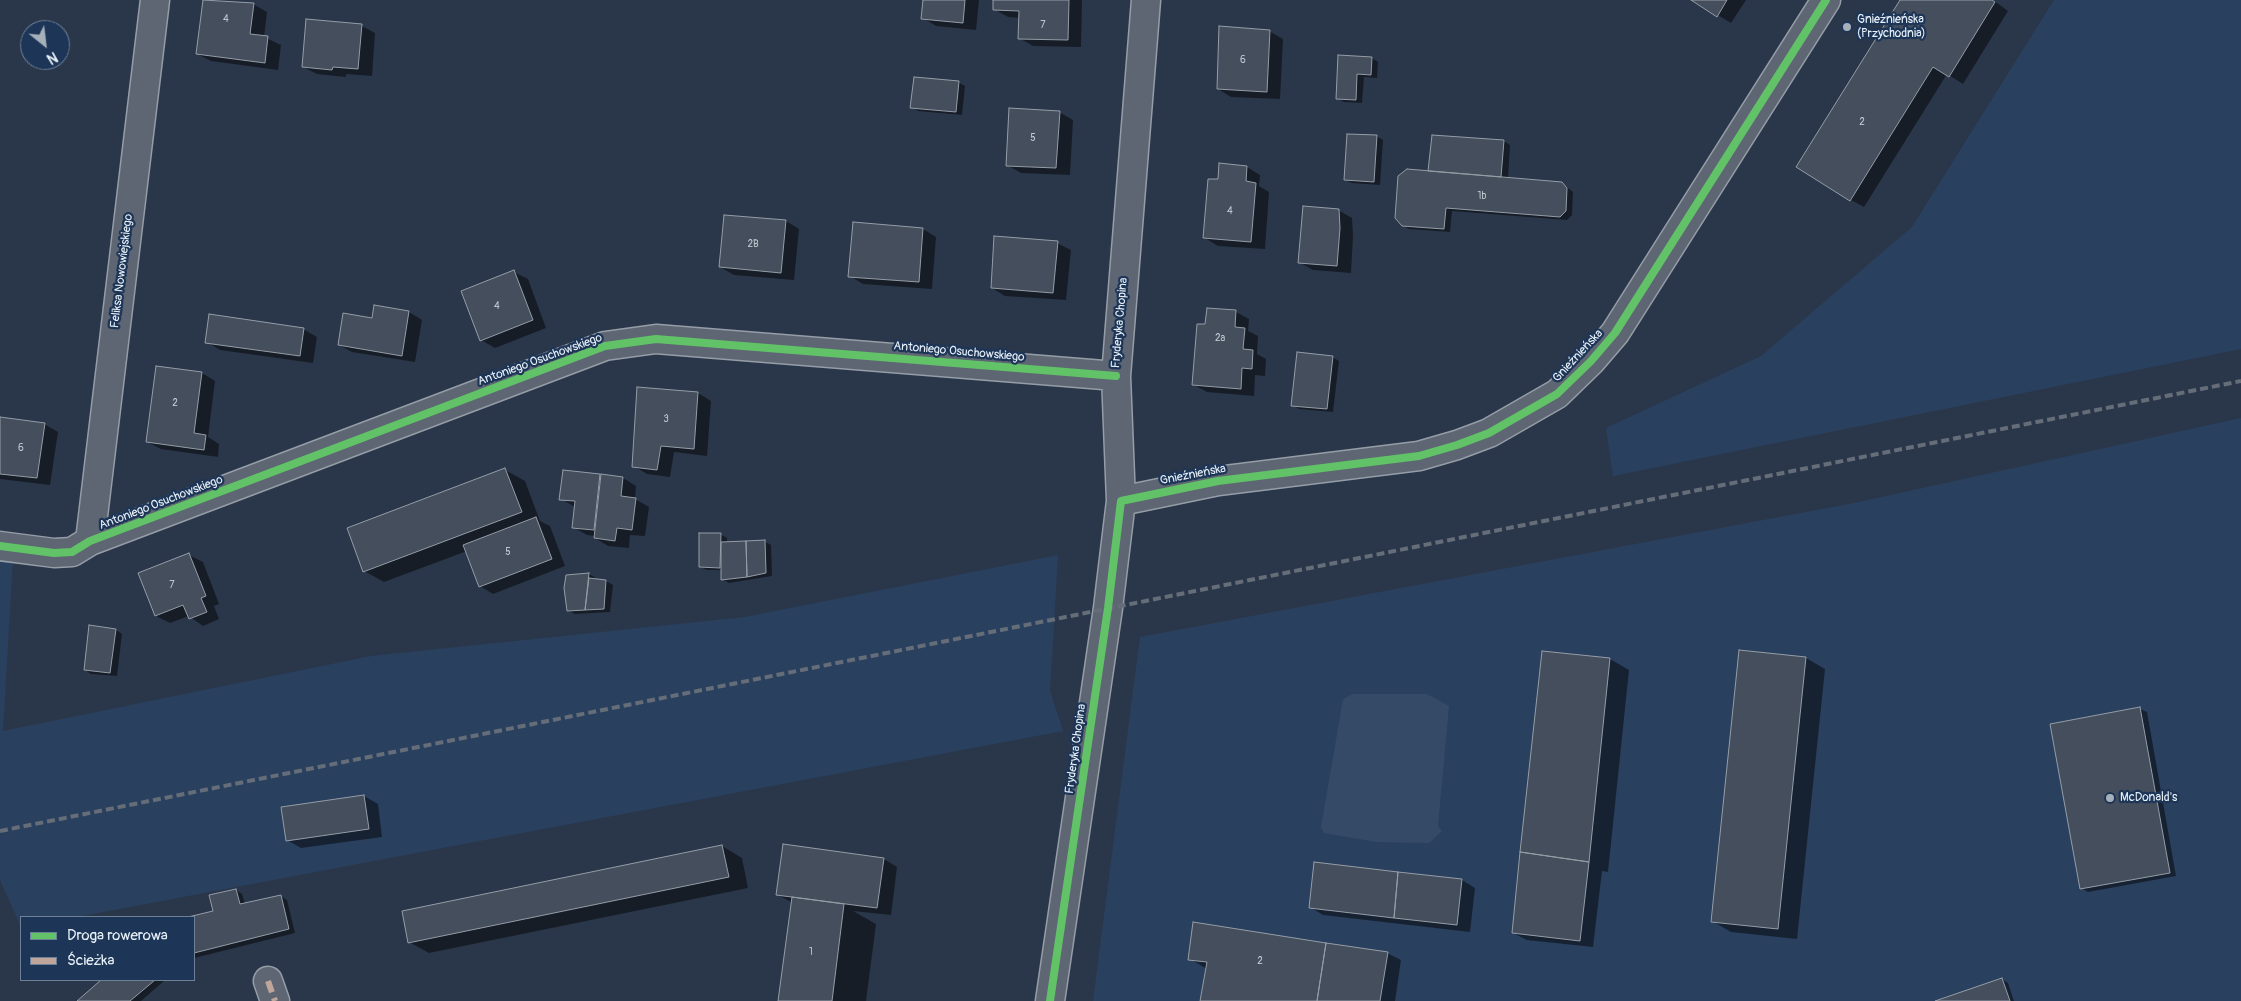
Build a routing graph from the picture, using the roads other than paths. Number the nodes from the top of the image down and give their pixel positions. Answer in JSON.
{"nodes":[{"id":1,"x":155,"y":0,"type":"edge"},
{"id":2,"x":1146,"y":0,"type":"edge"},
{"id":3,"x":1826,"y":0,"type":"edge"},
{"id":4,"x":1116,"y":376,"type":"junction"},
{"id":5,"x":1121,"y":501,"type":"junction"},
{"id":6,"x":90,"y":541,"type":"junction"},
{"id":7,"x":0,"y":546,"type":"edge"},
{"id":8,"x":1050,"y":1001,"type":"edge"}],
"edges":[{"from":1,"to":6,"type":"street","name":"Feliksa Nowowiejskiego"},
{"from":2,"to":4,"type":"street","name":"Fryderyka Chopina"},
{"from":3,"to":5,"type":"street","name":"Gnieźnieńska"},
{"from":4,"to":5,"type":"street","name":"Fryderyka Chopina"},
{"from":4,"to":6,"type":"street","name":"Antoniego Osuchowskiego"},
{"from":5,"to":8,"type":"street","name":"Fryderyka Chopina"},
{"from":6,"to":7,"type":"street","name":"Antoniego Osuchowskiego"}]}
